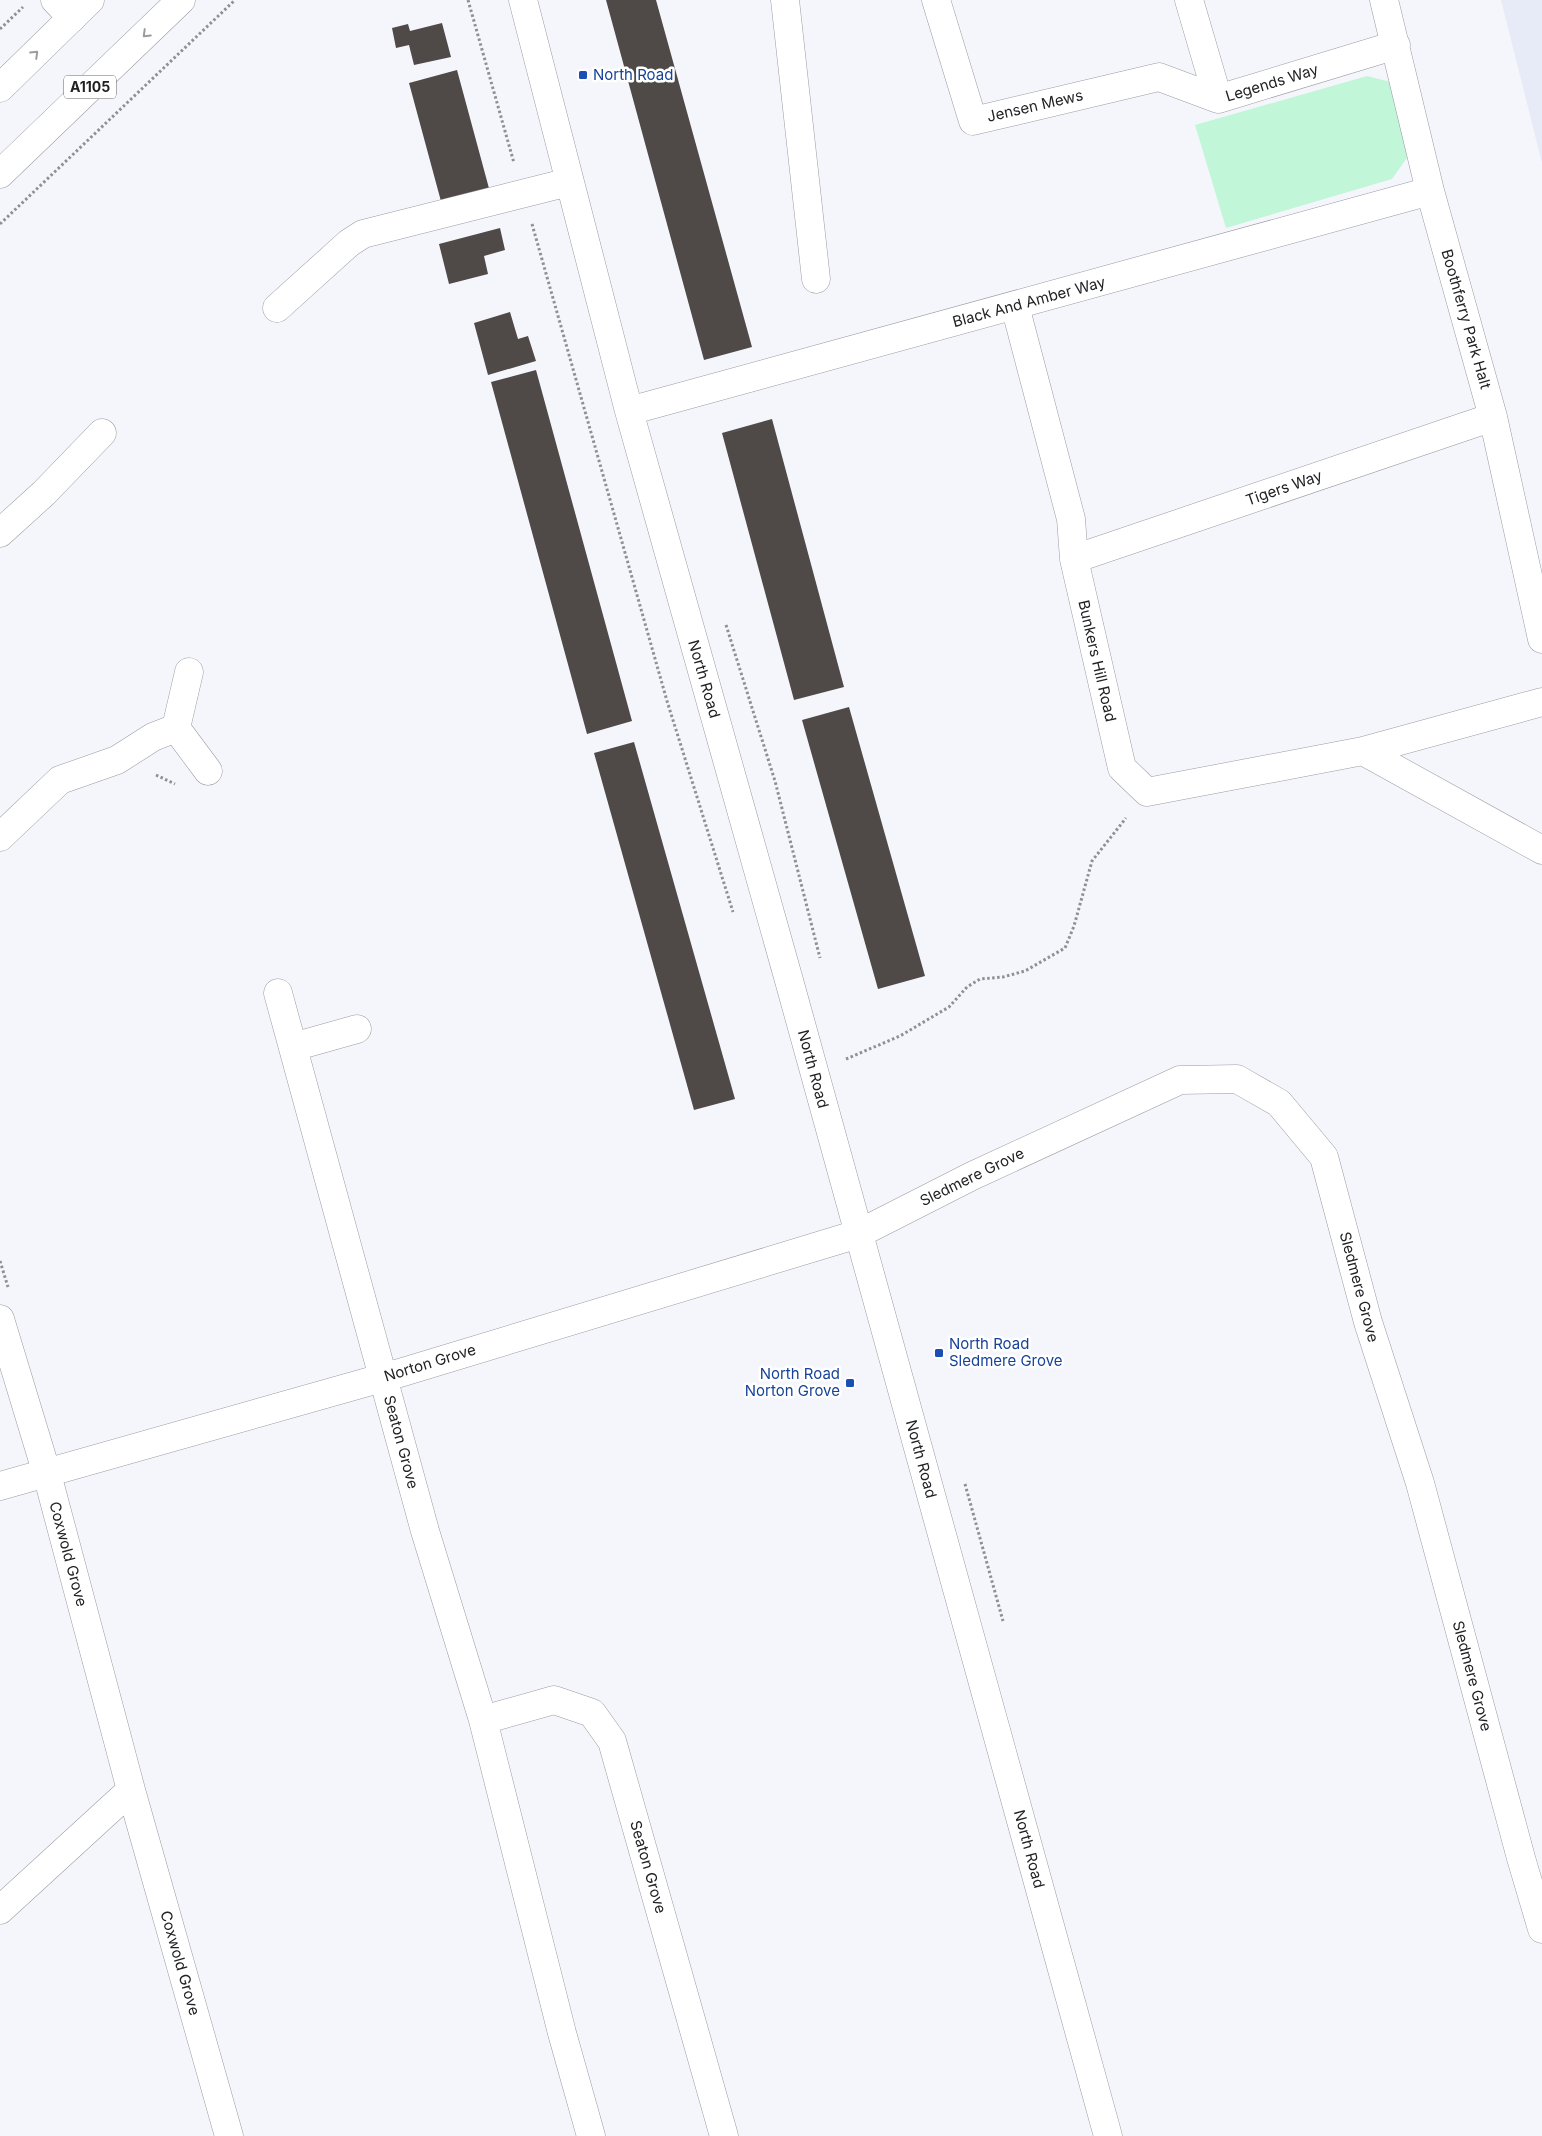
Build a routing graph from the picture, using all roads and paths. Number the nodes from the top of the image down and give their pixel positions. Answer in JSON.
{"nodes":[{"id":1,"x":181,"y":0,"type":"edge"},
{"id":2,"x":235,"y":0,"type":"edge"},
{"id":3,"x":523,"y":0,"type":"edge"},
{"id":4,"x":785,"y":0,"type":"edge"},
{"id":5,"x":936,"y":0,"type":"edge"},
{"id":6,"x":1189,"y":0,"type":"edge"},
{"id":7,"x":1384,"y":0,"type":"edge"},
{"id":8,"x":25,"y":6,"type":"dead end"},
{"id":9,"x":72,"y":6,"type":"edge"},
{"id":10,"x":0,"y":29,"type":"edge"},
{"id":11,"x":1396,"y":45,"type":"junction"},
{"id":12,"x":0,"y":88,"type":"edge"},
{"id":13,"x":1218,"y":99,"type":"junction"},
{"id":14,"x":3,"y":164,"type":"edge"},
{"id":15,"x":569,"y":182,"type":"junction"},
{"id":16,"x":1430,"y":191,"type":"junction"},
{"id":17,"x":0,"y":224,"type":"edge"},
{"id":18,"x":816,"y":279,"type":"dead end"},
{"id":19,"x":1015,"y":306,"type":"junction"},
{"id":20,"x":277,"y":308,"type":"dead end"},
{"id":21,"x":629,"y":411,"type":"junction"},
{"id":22,"x":1493,"y":417,"type":"junction"},
{"id":23,"x":102,"y":433,"type":"dead end"},
{"id":24,"x":0,"y":534,"type":"edge"},
{"id":25,"x":1074,"y":559,"type":"junction"},
{"id":26,"x":1542,"y":640,"type":"edge"},
{"id":27,"x":189,"y":672,"type":"dead end"},
{"id":28,"x":1542,"y":702,"type":"edge"},
{"id":29,"x":176,"y":728,"type":"junction"},
{"id":30,"x":1363,"y":751,"type":"junction"},
{"id":31,"x":208,"y":771,"type":"dead end"},
{"id":32,"x":1147,"y":792,"type":"junction"},
{"id":33,"x":0,"y":837,"type":"edge"},
{"id":34,"x":1542,"y":850,"type":"edge"},
{"id":35,"x":278,"y":993,"type":"dead end"},
{"id":36,"x":357,"y":1030,"type":"dead end"},
{"id":37,"x":293,"y":1047,"type":"junction"},
{"id":38,"x":845,"y":1059,"type":"dead end"},
{"id":39,"x":858,"y":1234,"type":"junction"},
{"id":40,"x":0,"y":1319,"type":"edge"},
{"id":41,"x":383,"y":1377,"type":"junction"},
{"id":42,"x":47,"y":1474,"type":"junction"},
{"id":43,"x":0,"y":1486,"type":"edge"},
{"id":44,"x":483,"y":1720,"type":"junction"},
{"id":45,"x":131,"y":1790,"type":"junction"},
{"id":46,"x":0,"y":1910,"type":"edge"},
{"id":47,"x":1542,"y":1929,"type":"edge"},
{"id":48,"x":229,"y":2136,"type":"edge"},
{"id":49,"x":591,"y":2136,"type":"edge"},
{"id":50,"x":724,"y":2136,"type":"edge"},
{"id":51,"x":1108,"y":2136,"type":"edge"}],
"edges":[{"from":1,"to":14,"type":"street","number":"A1105","one_way":true},
{"from":2,"to":17,"type":"path"},
{"from":3,"to":15,"type":"street","name":"North Road"},
{"from":4,"to":18,"type":"street"},
{"from":5,"to":13,"type":"street","name":"Jensen Mews"},
{"from":6,"to":13,"type":"street","name":"Legends Way"},
{"from":7,"to":11,"type":"street","name":"Boothferry Park Halt"},
{"from":8,"to":10,"type":"path"},
{"from":12,"to":9,"type":"street","one_way":true},
{"from":11,"to":13,"type":"street","name":"Legends Way"},
{"from":11,"to":16,"type":"street","name":"Boothferry Park Halt"},
{"from":15,"to":20,"type":"street"},
{"from":15,"to":21,"type":"street","name":"North Road"},
{"from":16,"to":19,"type":"street","name":"Black And Amber Way"},
{"from":16,"to":22,"type":"street","name":"Boothferry Park Halt"},
{"from":19,"to":21,"type":"street","name":"Black And Amber Way"},
{"from":19,"to":25,"type":"street","name":"Bunkers Hill Road"},
{"from":21,"to":39,"type":"street","name":"North Road"},
{"from":22,"to":25,"type":"street","name":"Tigers Way"},
{"from":22,"to":26,"type":"street","name":"Boothferry Park Halt"},
{"from":23,"to":24,"type":"street"},
{"from":25,"to":32,"type":"street","name":"Bunkers Hill Road"},
{"from":27,"to":29,"type":"street"},
{"from":28,"to":30,"type":"street"},
{"from":29,"to":31,"type":"street"},
{"from":29,"to":33,"type":"street"},
{"from":30,"to":32,"type":"street"},
{"from":30,"to":34,"type":"street"},
{"from":32,"to":38,"type":"path"},
{"from":35,"to":37,"type":"street","name":"Seaton Grove"},
{"from":36,"to":37,"type":"street"},
{"from":37,"to":41,"type":"street","name":"Seaton Grove"},
{"from":39,"to":41,"type":"street","name":"Norton Grove"},
{"from":39,"to":47,"type":"street","name":"Sledmere Grove"},
{"from":39,"to":51,"type":"street","name":"North Road"},
{"from":40,"to":42,"type":"street","name":"Coxwold Grove"},
{"from":41,"to":42,"type":"street","name":"Norton Grove"},
{"from":41,"to":44,"type":"street","name":"Seaton Grove"},
{"from":42,"to":43,"type":"street","name":"Norton Grove"},
{"from":42,"to":45,"type":"street","name":"Coxwold Grove"},
{"from":44,"to":49,"type":"street","name":"Seaton Grove"},
{"from":44,"to":50,"type":"street","name":"Seaton Grove"},
{"from":45,"to":46,"type":"street"},
{"from":45,"to":48,"type":"street","name":"Coxwold Grove"}]}
